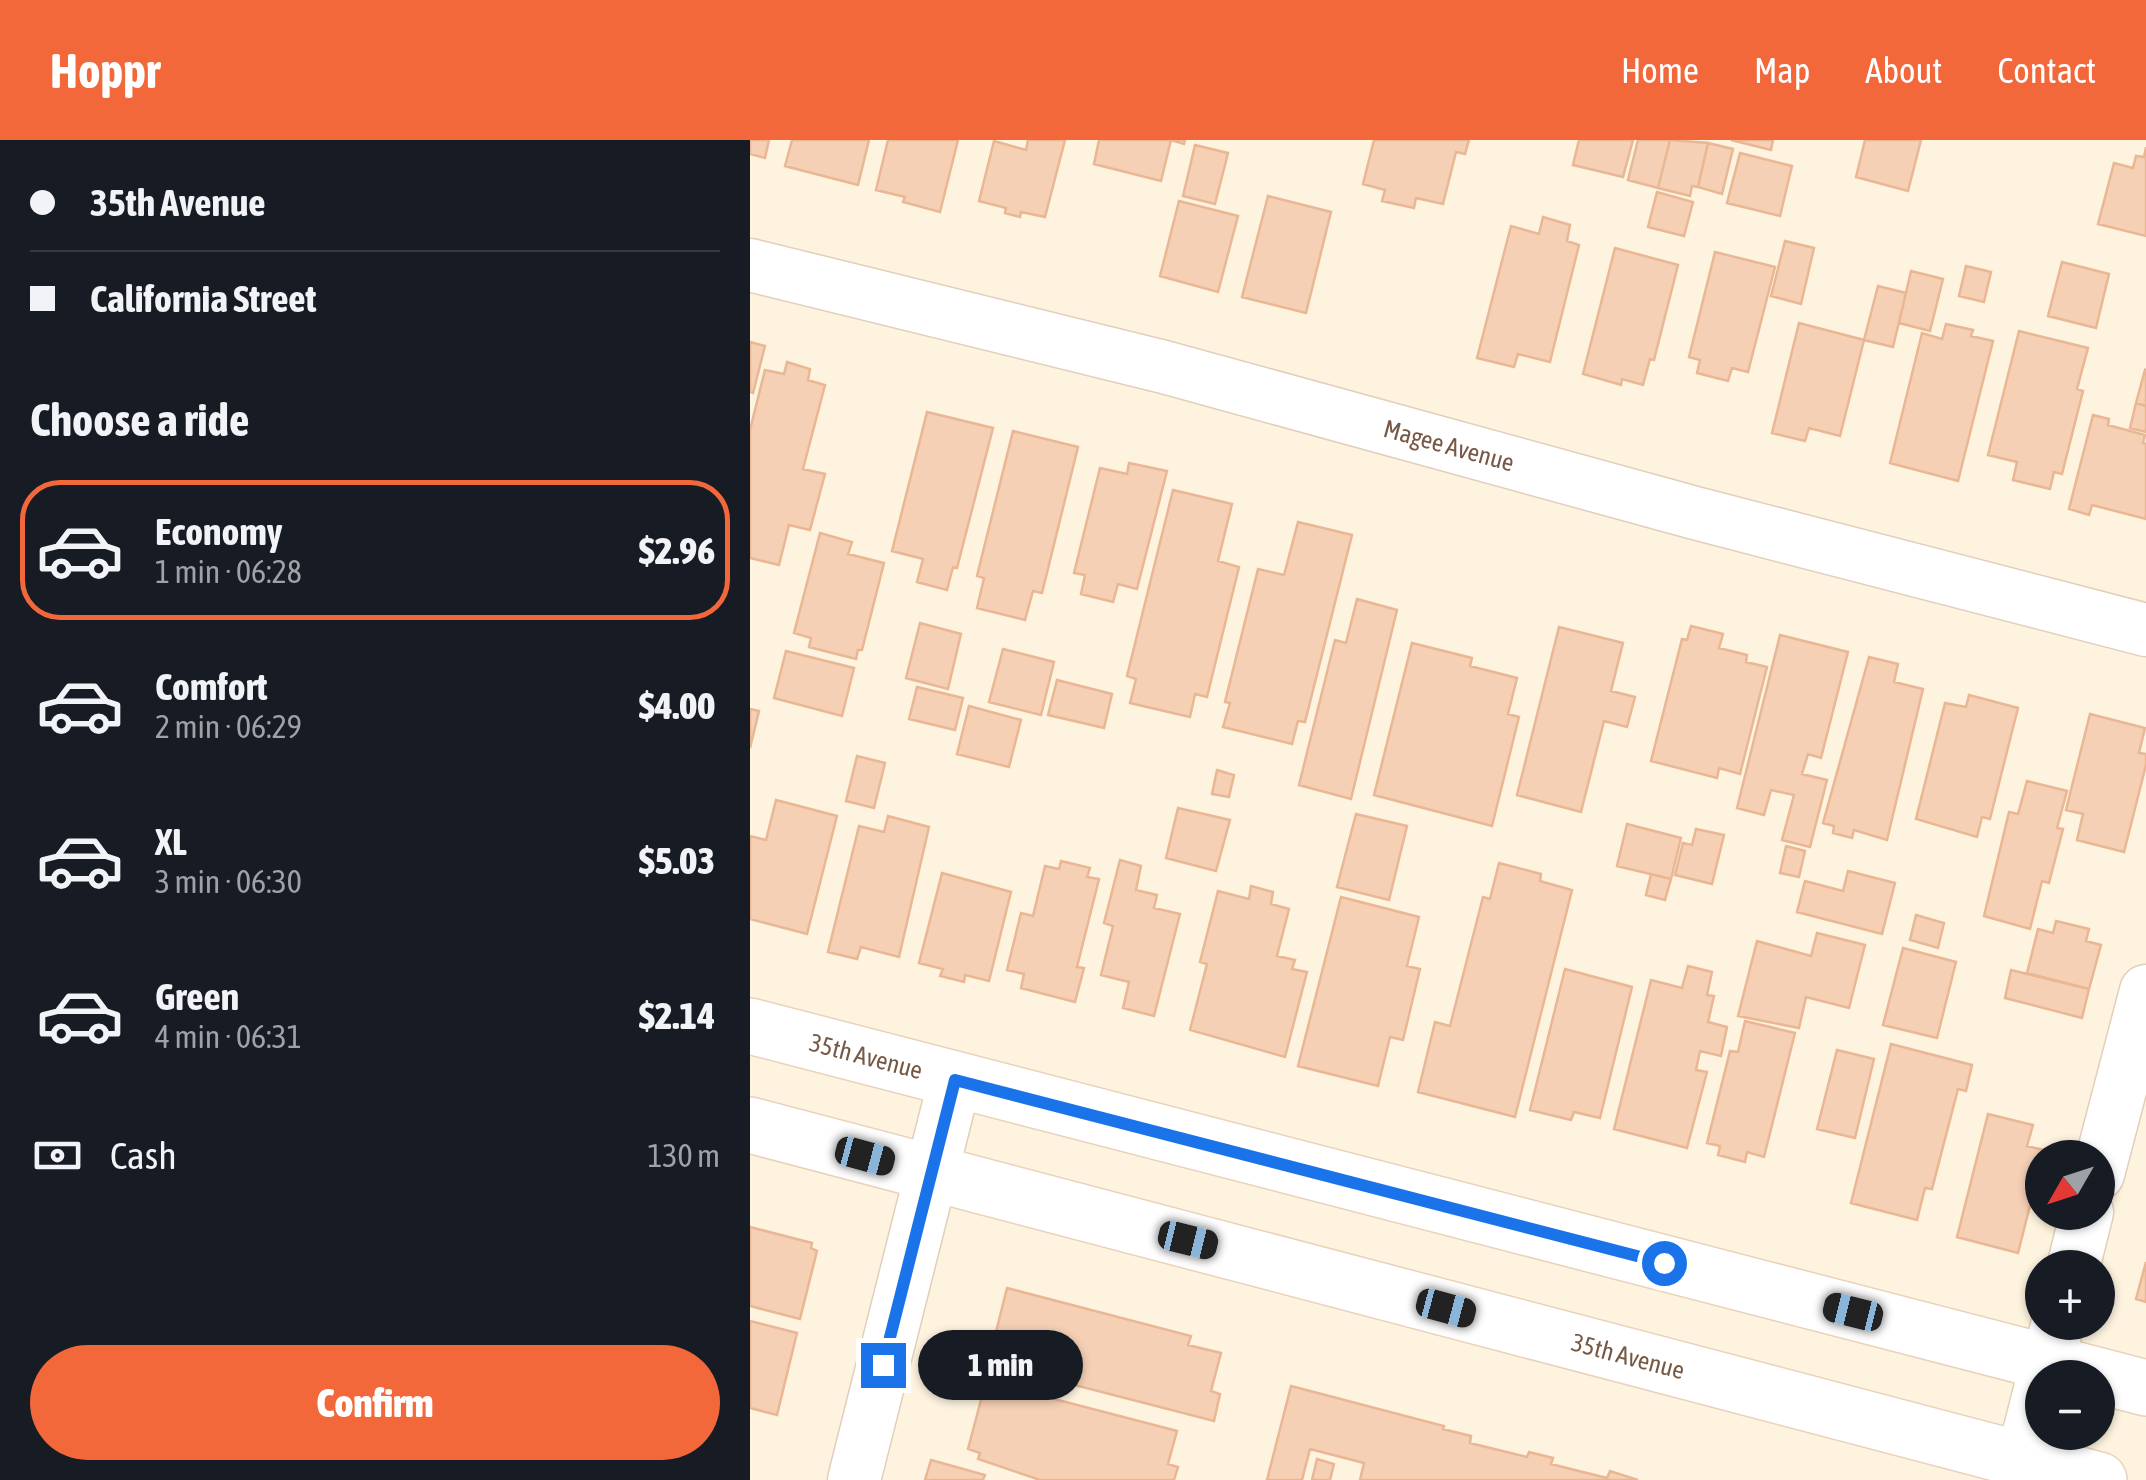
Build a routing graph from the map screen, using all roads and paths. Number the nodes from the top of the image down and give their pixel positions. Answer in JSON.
{"nodes":[{"id":1,"x":750,"y":265,"type":"edge"},
{"id":2,"x":2146,"y":630,"type":"edge"},
{"id":3,"x":2146,"y":991,"type":"edge"},
{"id":4,"x":750,"y":1026,"type":"edge"},
{"id":5,"x":955,"y":1080,"type":"junction"},
{"id":6,"x":750,"y":1125,"type":"edge"},
{"id":7,"x":2107,"y":1140,"type":"edge"},
{"id":8,"x":930,"y":1172,"type":"junction"},
{"id":9,"x":2044,"y":1360,"type":"edge"},
{"id":10,"x":2115,"y":1379,"type":"edge"},
{"id":11,"x":2146,"y":1388,"type":"edge"},
{"id":12,"x":2020,"y":1470,"type":"edge"},
{"id":13,"x":854,"y":1480,"type":"edge"},
{"id":14,"x":2099,"y":1480,"type":"edge"}],
"edges":[{"from":1,"to":2,"type":"street","name":"Magee Avenue"},
{"from":3,"to":7,"type":"street"},
{"from":4,"to":5,"type":"main road","name":"35th Avenue"},
{"from":5,"to":8,"type":"street"},
{"from":5,"to":9,"type":"main road","name":"35th Avenue"},
{"from":6,"to":8,"type":"main road","name":"35th Avenue"},
{"from":8,"to":12,"type":"main road","name":"35th Avenue"},
{"from":8,"to":13,"type":"street"},
{"from":10,"to":11,"type":"main road","name":"35th Avenue"},
{"from":12,"to":14,"type":"main road","name":"35th Avenue"}]}
